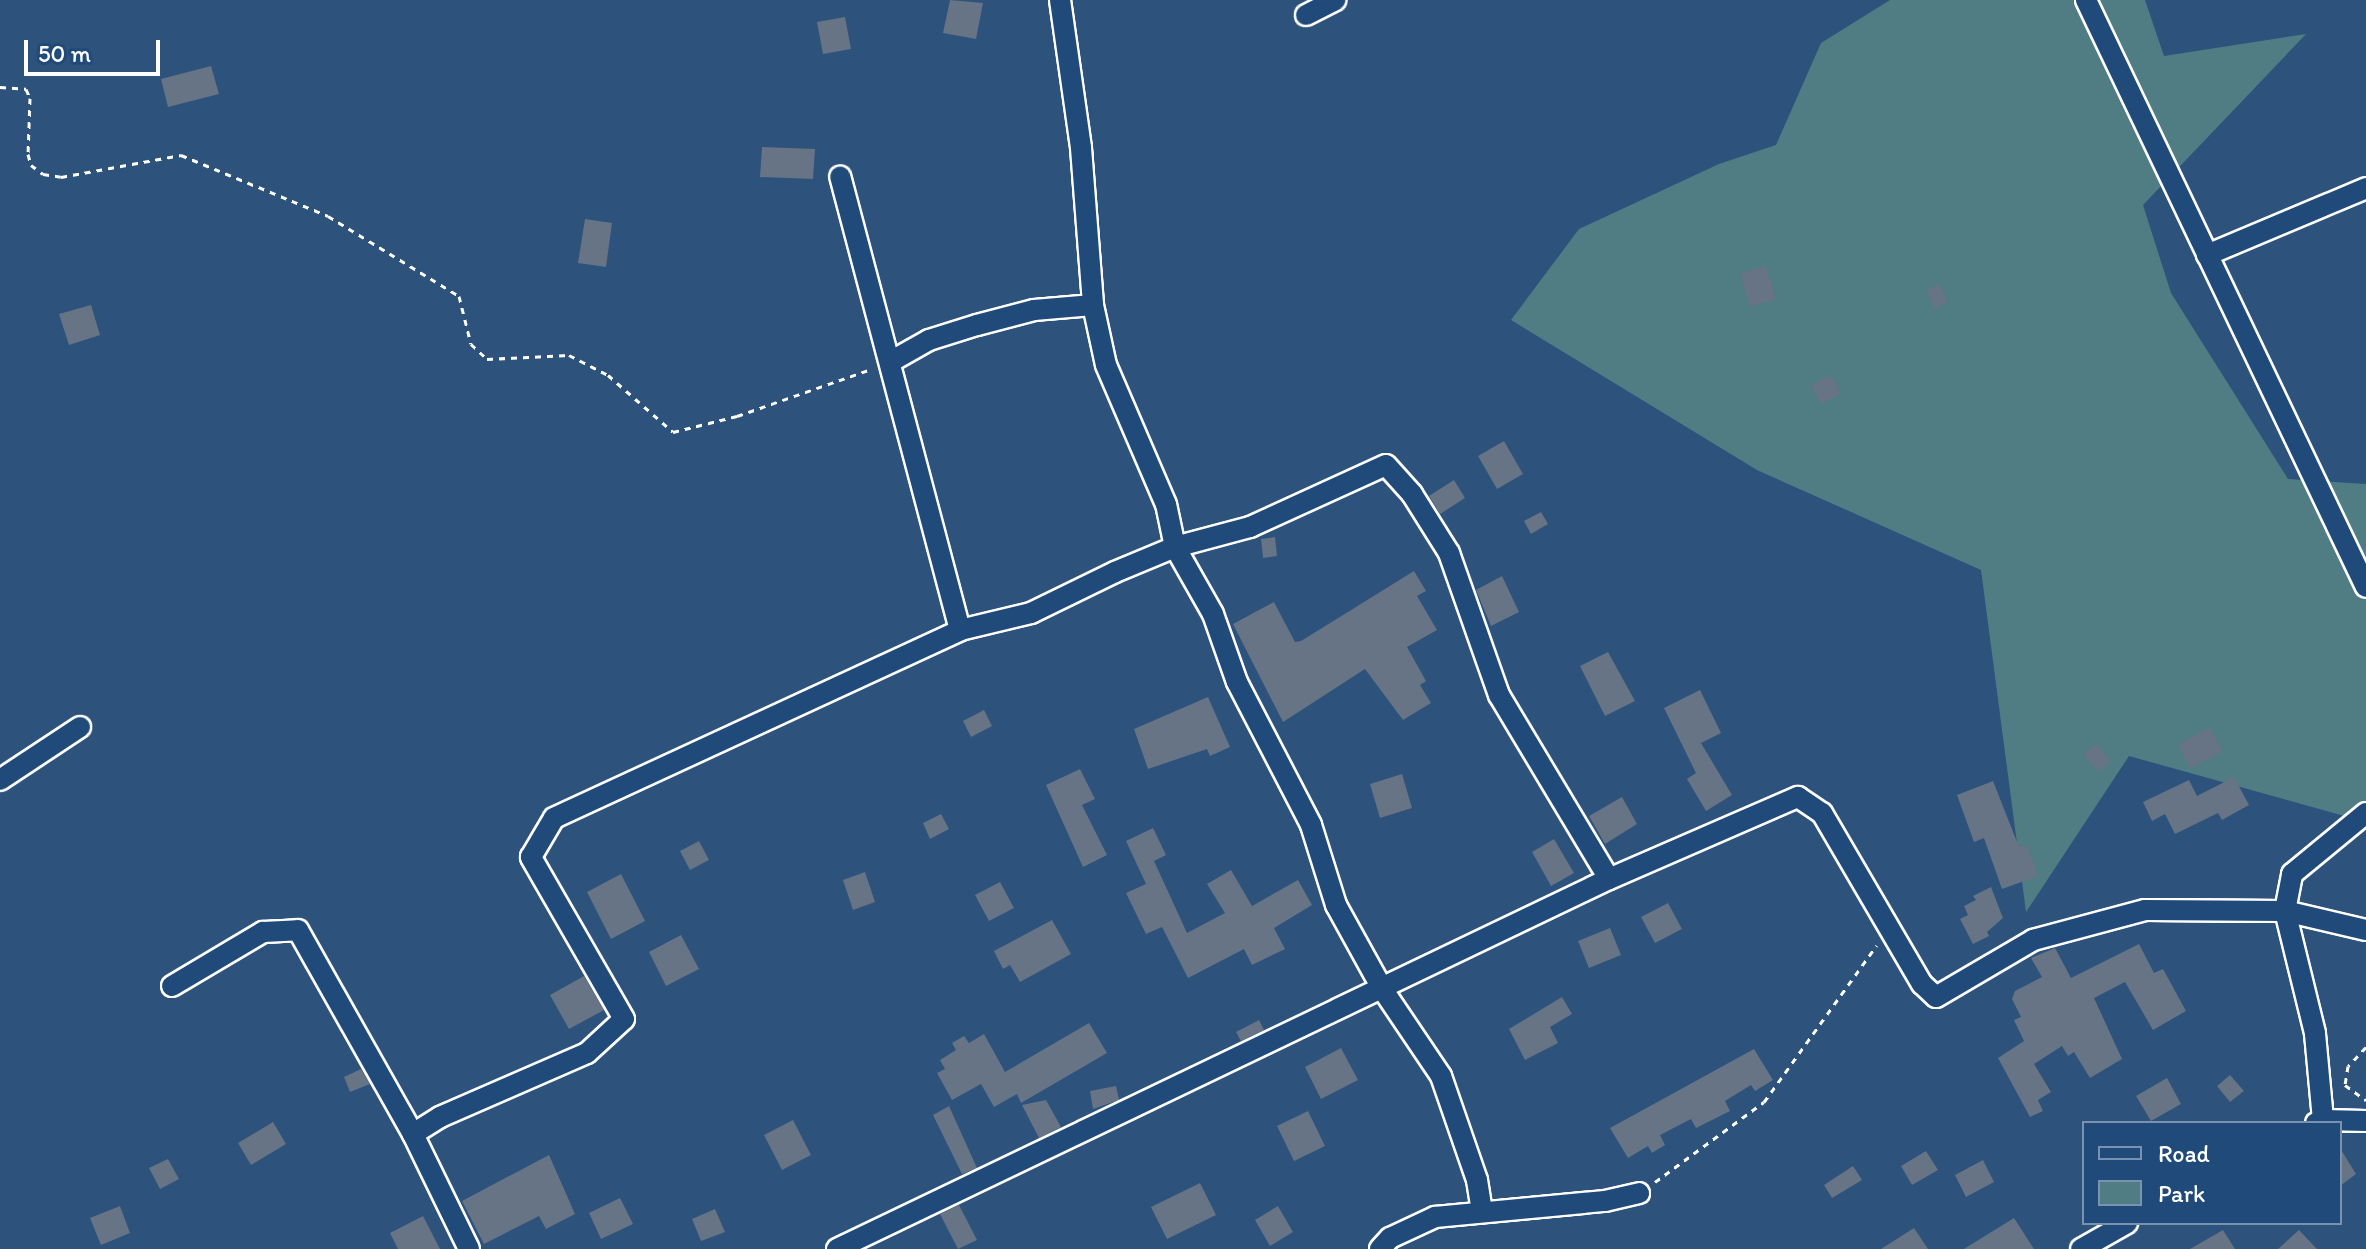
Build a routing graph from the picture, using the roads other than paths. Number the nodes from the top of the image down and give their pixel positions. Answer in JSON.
{"nodes":[{"id":1,"x":1060,"y":0,"type":"edge"},
{"id":2,"x":1335,"y":0,"type":"edge"},
{"id":3,"x":2086,"y":0,"type":"edge"},
{"id":4,"x":1306,"y":15,"type":"dead end"},
{"id":5,"x":840,"y":177,"type":"dead end"},
{"id":6,"x":2366,"y":188,"type":"edge"},
{"id":7,"x":2207,"y":255,"type":"junction"},
{"id":8,"x":1093,"y":305,"type":"junction"},
{"id":9,"x":890,"y":362,"type":"junction"},
{"id":10,"x":1175,"y":547,"type":"junction"},
{"id":11,"x":2366,"y":587,"type":"edge"},
{"id":12,"x":960,"y":630,"type":"junction"},
{"id":13,"x":80,"y":727,"type":"dead end"},
{"id":14,"x":0,"y":780,"type":"edge"},
{"id":15,"x":2366,"y":813,"type":"edge"},
{"id":16,"x":1609,"y":879,"type":"junction"},
{"id":17,"x":2285,"y":911,"type":"junction"},
{"id":18,"x":2366,"y":930,"type":"edge"},
{"id":19,"x":172,"y":986,"type":"dead end"},
{"id":20,"x":1383,"y":990,"type":"junction"},
{"id":21,"x":2320,"y":1121,"type":"edge"},
{"id":22,"x":2366,"y":1121,"type":"edge"},
{"id":23,"x":2342,"y":1122,"type":"edge"},
{"id":24,"x":413,"y":1134,"type":"junction"},
{"id":25,"x":1639,"y":1193,"type":"road end"},
{"id":26,"x":1482,"y":1210,"type":"junction"},
{"id":27,"x":2123,"y":1225,"type":"edge"},
{"id":28,"x":469,"y":1249,"type":"edge"},
{"id":29,"x":837,"y":1249,"type":"edge"},
{"id":30,"x":1380,"y":1249,"type":"edge"},
{"id":31,"x":2081,"y":1249,"type":"edge"}],
"edges":[{"from":1,"to":8,"type":"street"},
{"from":2,"to":4,"type":"street"},
{"from":3,"to":7,"type":"street"},
{"from":5,"to":9,"type":"street"},
{"from":6,"to":7,"type":"street"},
{"from":7,"to":11,"type":"street"},
{"from":8,"to":9,"type":"street"},
{"from":8,"to":10,"type":"street"},
{"from":9,"to":12,"type":"street"},
{"from":10,"to":12,"type":"street"},
{"from":10,"to":16,"type":"street"},
{"from":10,"to":20,"type":"street"},
{"from":12,"to":24,"type":"street"},
{"from":13,"to":14,"type":"street"},
{"from":15,"to":17,"type":"street"},
{"from":16,"to":17,"type":"street"},
{"from":16,"to":20,"type":"street"},
{"from":17,"to":18,"type":"street"},
{"from":17,"to":21,"type":"street"},
{"from":19,"to":24,"type":"street"},
{"from":20,"to":26,"type":"street"},
{"from":20,"to":29,"type":"street"},
{"from":22,"to":23,"type":"street"},
{"from":24,"to":28,"type":"street"},
{"from":25,"to":26,"type":"street"},
{"from":26,"to":30,"type":"street"},
{"from":27,"to":31,"type":"street"}]}
